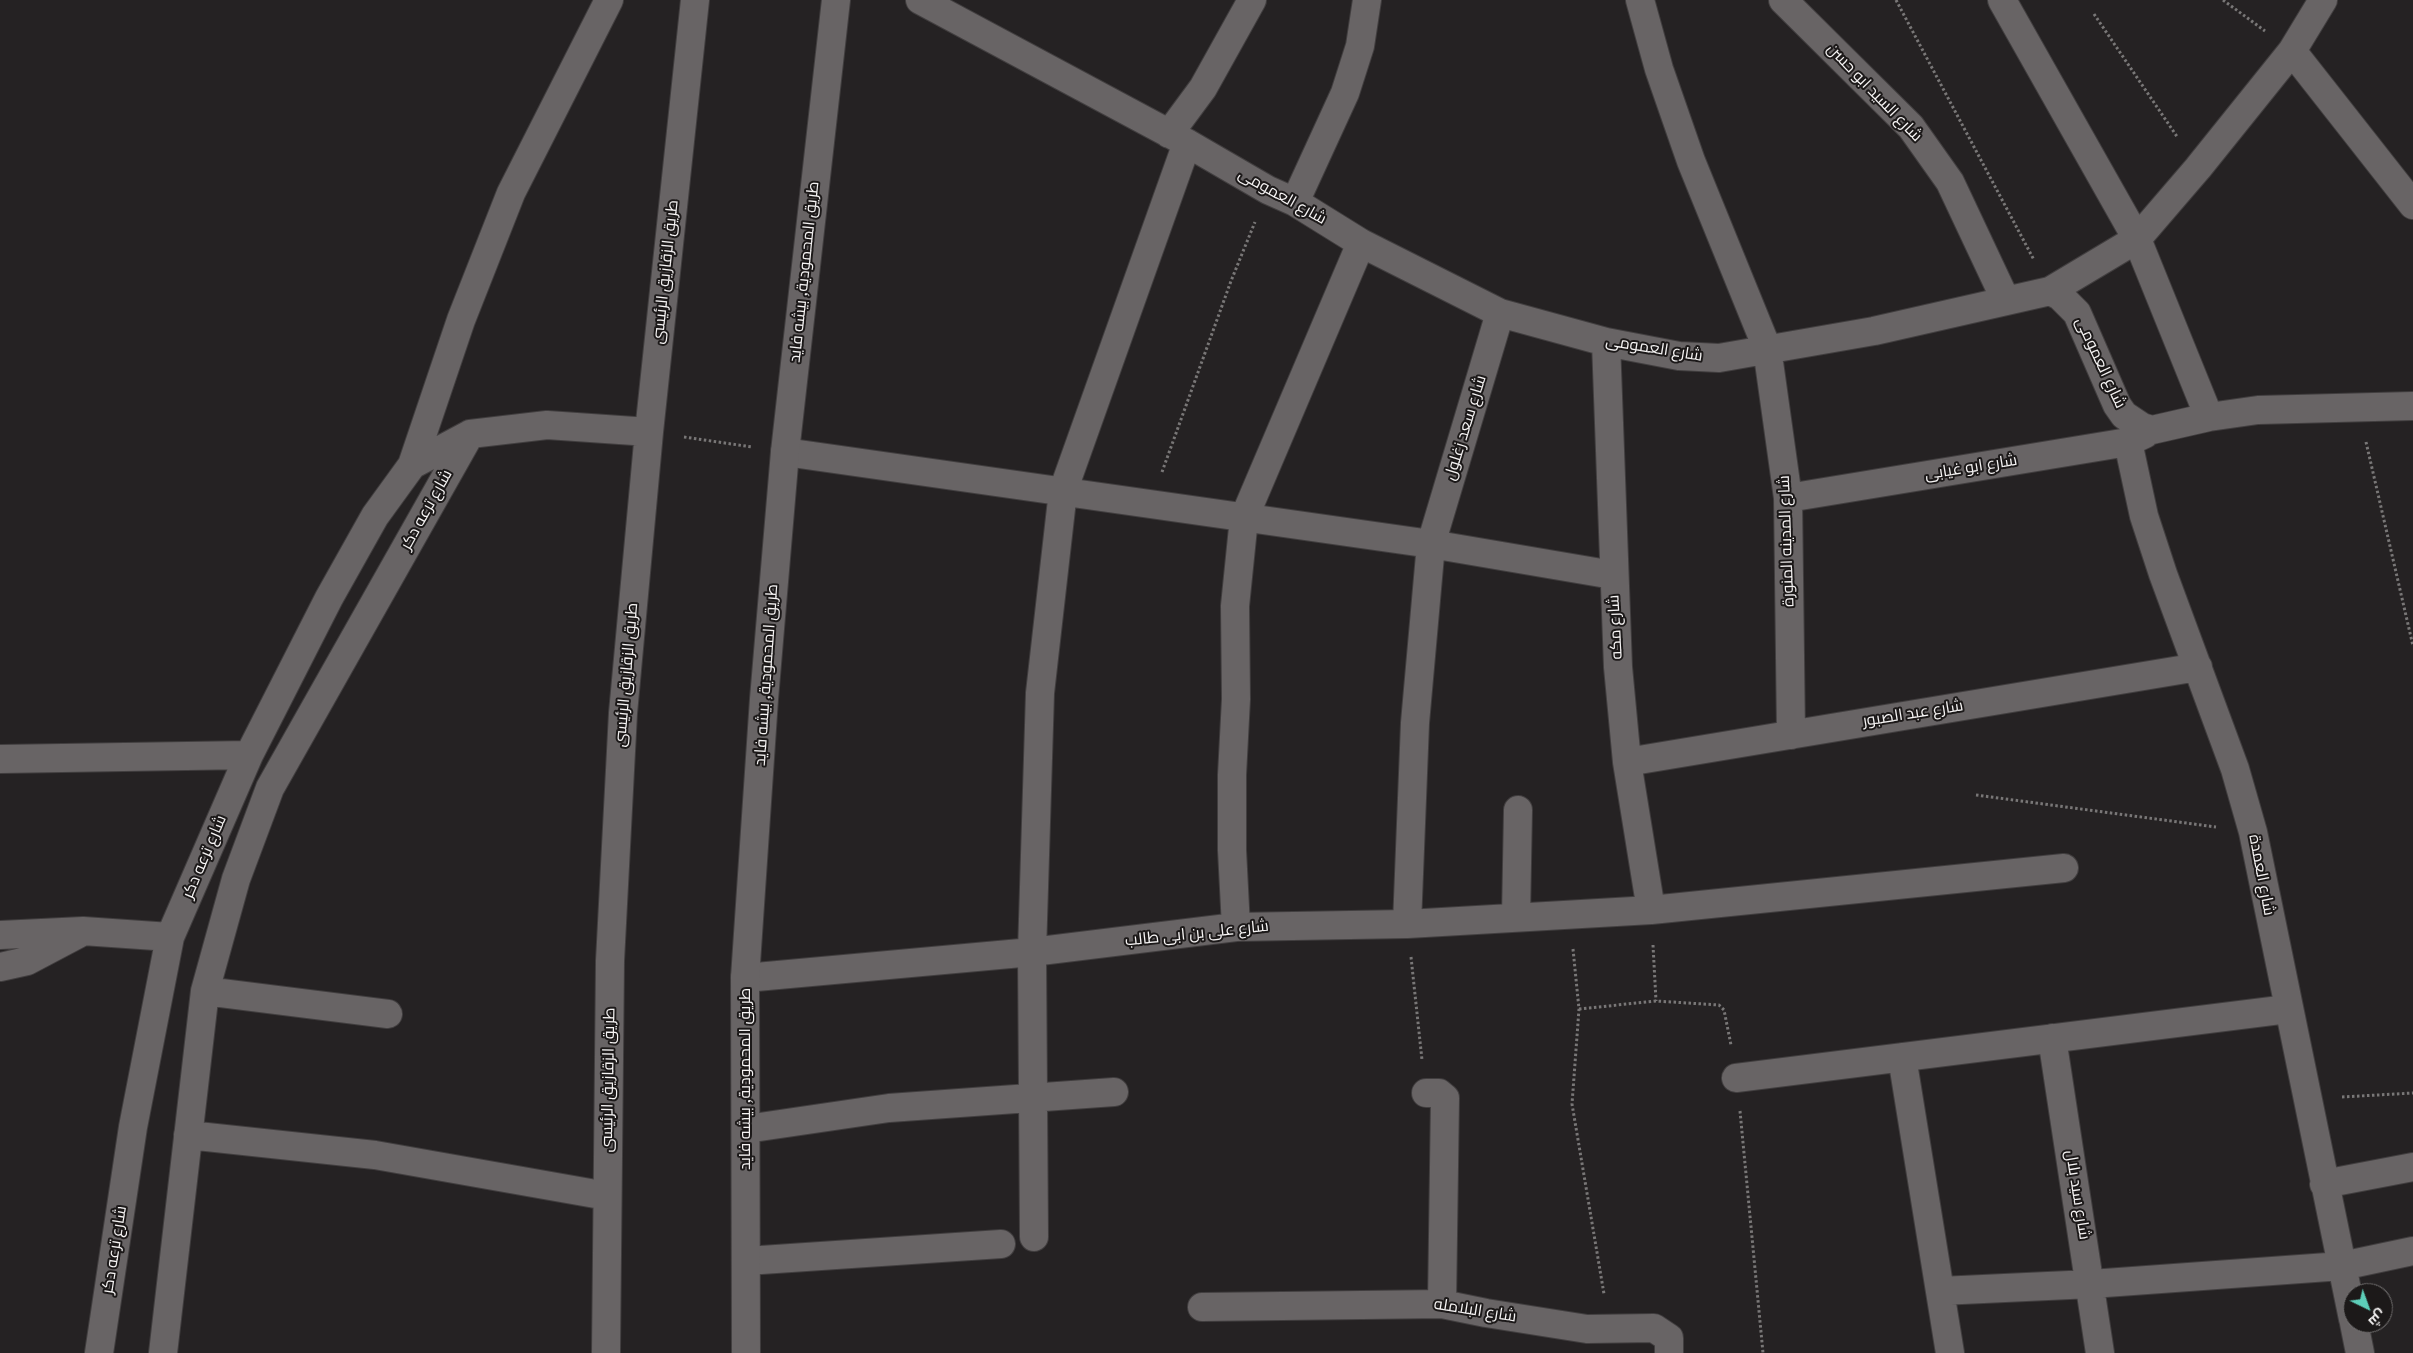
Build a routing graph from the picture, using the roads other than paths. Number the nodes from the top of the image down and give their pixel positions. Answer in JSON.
{"nodes":[{"id":1,"x":609,"y":0,"type":"edge"},
{"id":2,"x":695,"y":0,"type":"edge"},
{"id":3,"x":836,"y":0,"type":"edge"},
{"id":4,"x":920,"y":0,"type":"edge"},
{"id":5,"x":1252,"y":0,"type":"edge"},
{"id":6,"x":1368,"y":0,"type":"edge"},
{"id":7,"x":1640,"y":0,"type":"edge"},
{"id":8,"x":1783,"y":0,"type":"edge"},
{"id":9,"x":2002,"y":0,"type":"edge"},
{"id":10,"x":2323,"y":0,"type":"edge"},
{"id":11,"x":2292,"y":51,"type":"junction"},
{"id":12,"x":1178,"y":139,"type":"junction"},
{"id":13,"x":1295,"y":202,"type":"junction"},
{"id":14,"x":2413,"y":205,"type":"edge"},
{"id":15,"x":2137,"y":239,"type":"junction"},
{"id":16,"x":1361,"y":243,"type":"junction"},
{"id":17,"x":2050,"y":290,"type":"junction"},
{"id":18,"x":2006,"y":301,"type":"junction"},
{"id":19,"x":1500,"y":313,"type":"junction"},
{"id":20,"x":1606,"y":342,"type":"junction"},
{"id":21,"x":1767,"y":348,"type":"junction"},
{"id":22,"x":2413,"y":406,"type":"edge"},
{"id":23,"x":2209,"y":417,"type":"junction"},
{"id":24,"x":2152,"y":430,"type":"junction"},
{"id":25,"x":649,"y":432,"type":"junction"},
{"id":26,"x":470,"y":434,"type":"junction"},
{"id":27,"x":2128,"y":442,"type":"junction"},
{"id":28,"x":785,"y":452,"type":"junction"},
{"id":29,"x":412,"y":465,"type":"junction"},
{"id":30,"x":1063,"y":491,"type":"junction"},
{"id":31,"x":1788,"y":498,"type":"junction"},
{"id":32,"x":1244,"y":518,"type":"junction"},
{"id":33,"x":1431,"y":544,"type":"junction"},
{"id":34,"x":1613,"y":575,"type":"junction"},
{"id":35,"x":2198,"y":667,"type":"junction"},
{"id":36,"x":1791,"y":735,"type":"junction"},
{"id":37,"x":249,"y":755,"type":"junction"},
{"id":38,"x":0,"y":759,"type":"edge"},
{"id":39,"x":1627,"y":762,"type":"junction"},
{"id":40,"x":1518,"y":810,"type":"dead end"},
{"id":41,"x":2064,"y":868,"type":"dead end"},
{"id":42,"x":1651,"y":910,"type":"junction"},
{"id":43,"x":1516,"y":917,"type":"junction"},
{"id":44,"x":1407,"y":924,"type":"junction"},
{"id":45,"x":1236,"y":926,"type":"junction"},
{"id":46,"x":84,"y":931,"type":"junction"},
{"id":47,"x":0,"y":935,"type":"edge"},
{"id":48,"x":170,"y":937,"type":"junction"},
{"id":49,"x":1032,"y":952,"type":"junction"},
{"id":50,"x":0,"y":967,"type":"edge"},
{"id":51,"x":745,"y":978,"type":"junction"},
{"id":52,"x":205,"y":990,"type":"junction"},
{"id":53,"x":2288,"y":1009,"type":"junction"},
{"id":54,"x":388,"y":1014,"type":"dead end"},
{"id":55,"x":2052,"y":1038,"type":"junction"},
{"id":56,"x":1902,"y":1057,"type":"junction"},
{"id":57,"x":1736,"y":1078,"type":"road end"},
{"id":58,"x":1114,"y":1092,"type":"dead end"},
{"id":59,"x":1426,"y":1093,"type":"road end"},
{"id":60,"x":1033,"y":1096,"type":"junction"},
{"id":61,"x":746,"y":1129,"type":"junction"},
{"id":62,"x":188,"y":1135,"type":"junction"},
{"id":63,"x":2413,"y":1167,"type":"edge"},
{"id":64,"x":2324,"y":1184,"type":"junction"},
{"id":65,"x":607,"y":1196,"type":"junction"},
{"id":66,"x":1034,"y":1237,"type":"dead end"},
{"id":67,"x":1001,"y":1244,"type":"dead end"},
{"id":68,"x":2413,"y":1251,"type":"edge"},
{"id":69,"x":746,"y":1260,"type":"junction"},
{"id":70,"x":2342,"y":1266,"type":"junction"},
{"id":71,"x":2345,"y":1283,"type":"edge"},
{"id":72,"x":2091,"y":1284,"type":"junction"},
{"id":73,"x":1940,"y":1292,"type":"junction"},
{"id":74,"x":1442,"y":1304,"type":"junction"},
{"id":75,"x":1202,"y":1307,"type":"dead end"},
{"id":76,"x":2356,"y":1333,"type":"edge"},
{"id":77,"x":99,"y":1353,"type":"edge"},
{"id":78,"x":162,"y":1353,"type":"edge"},
{"id":79,"x":606,"y":1353,"type":"edge"},
{"id":80,"x":746,"y":1353,"type":"edge"},
{"id":81,"x":1669,"y":1353,"type":"edge"},
{"id":82,"x":1950,"y":1353,"type":"edge"},
{"id":83,"x":2100,"y":1353,"type":"edge"},
{"id":84,"x":2360,"y":1353,"type":"edge"}],
"edges":[{"from":1,"to":29,"type":"street"},
{"from":2,"to":25,"type":"street","name":"طريق الزقازيق الرئيسى"},
{"from":3,"to":28,"type":"street","name":"طريق المحمودية, بيشه فايد"},
{"from":4,"to":12,"type":"street","name":"شارع العمومى"},
{"from":5,"to":12,"type":"street"},
{"from":6,"to":13,"type":"street"},
{"from":7,"to":21,"type":"street","name":"شارع المدينه المنورة"},
{"from":8,"to":18,"type":"street","name":"شارع السيد ابو حسن"},
{"from":9,"to":15,"type":"street"},
{"from":10,"to":11,"type":"street"},
{"from":11,"to":14,"type":"street"},
{"from":11,"to":15,"type":"street"},
{"from":12,"to":13,"type":"street","name":"شارع العمومى"},
{"from":12,"to":30,"type":"street"},
{"from":13,"to":16,"type":"street","name":"شارع العمومى"},
{"from":15,"to":17,"type":"street"},
{"from":15,"to":23,"type":"street"},
{"from":16,"to":19,"type":"street","name":"شارع العمومى"},
{"from":16,"to":32,"type":"street"},
{"from":17,"to":18,"type":"street","name":"شارع العمومى"},
{"from":17,"to":24,"type":"street","name":"شارع العمومى"},
{"from":18,"to":21,"type":"street","name":"شارع العمومى"},
{"from":19,"to":20,"type":"street","name":"شارع العمومى"},
{"from":19,"to":33,"type":"street","name":"شارع سعد زغلول"},
{"from":20,"to":21,"type":"street","name":"شارع العمومى"},
{"from":20,"to":34,"type":"street","name":"شارع مكه"},
{"from":21,"to":31,"type":"street","name":"شارع المدينه المنورة"},
{"from":22,"to":23,"type":"street"},
{"from":23,"to":24,"type":"street"},
{"from":24,"to":27,"type":"street","name":"شارع ابو غيابى"},
{"from":25,"to":26,"type":"street","name":"شارع ترعه دكر"},
{"from":25,"to":65,"type":"street","name":"طريق الزقازيق الرئيسى"},
{"from":26,"to":29,"type":"street","name":"شارع ترعه دكر"},
{"from":26,"to":52,"type":"street","name":"شارع ترعه دكر"},
{"from":27,"to":31,"type":"street","name":"شارع ابو غيابى"},
{"from":27,"to":35,"type":"street","name":"شارع العمدة"},
{"from":28,"to":30,"type":"street"},
{"from":28,"to":51,"type":"street","name":"طريق المحمودية, بيشه فايد"},
{"from":29,"to":37,"type":"street","name":"شارع ترعه دكر"},
{"from":30,"to":32,"type":"street"},
{"from":30,"to":49,"type":"street"},
{"from":31,"to":36,"type":"street","name":"شارع المدينه المنورة"},
{"from":32,"to":33,"type":"street"},
{"from":32,"to":45,"type":"street"},
{"from":33,"to":34,"type":"street"},
{"from":33,"to":44,"type":"street","name":"شارع سعد زغلول"},
{"from":34,"to":39,"type":"street","name":"شارع مكه"},
{"from":35,"to":36,"type":"street","name":"شارع عبد الصبور"},
{"from":35,"to":53,"type":"street","name":"شارع العمدة"},
{"from":36,"to":39,"type":"street","name":"شارع عبد الصبور"},
{"from":37,"to":38,"type":"street"},
{"from":37,"to":48,"type":"street","name":"شارع ترعه دكر"},
{"from":39,"to":42,"type":"street","name":"شارع مكه"},
{"from":40,"to":43,"type":"street"},
{"from":41,"to":42,"type":"street","name":"شارع على بن ابى طالب"},
{"from":42,"to":43,"type":"street","name":"شارع على بن ابى طالب"},
{"from":43,"to":44,"type":"street","name":"شارع على بن ابى طالب"},
{"from":44,"to":45,"type":"street","name":"شارع على بن ابى طالب"},
{"from":45,"to":49,"type":"street","name":"شارع على بن ابى طالب"},
{"from":46,"to":47,"type":"street"},
{"from":46,"to":48,"type":"street"},
{"from":46,"to":50,"type":"street"},
{"from":48,"to":77,"type":"street","name":"شارع ترعه دكر"},
{"from":49,"to":51,"type":"street","name":"شارع على بن ابى طالب"},
{"from":49,"to":60,"type":"street"},
{"from":51,"to":61,"type":"street","name":"طريق المحمودية, بيشه فايد"},
{"from":52,"to":54,"type":"street"},
{"from":52,"to":62,"type":"street","name":"شارع ترعه دكر"},
{"from":53,"to":55,"type":"street"},
{"from":53,"to":64,"type":"street","name":"شارع العمدة"},
{"from":55,"to":56,"type":"street"},
{"from":55,"to":72,"type":"street","name":"شارع سيد بلال"},
{"from":56,"to":57,"type":"street"},
{"from":56,"to":73,"type":"street"},
{"from":58,"to":60,"type":"street"},
{"from":59,"to":74,"type":"street"},
{"from":60,"to":61,"type":"street"},
{"from":60,"to":66,"type":"street"},
{"from":61,"to":69,"type":"street","name":"طريق المحمودية, بيشه فايد"},
{"from":62,"to":65,"type":"street"},
{"from":62,"to":78,"type":"street","name":"شارع ترعه دكر"},
{"from":63,"to":64,"type":"street"},
{"from":64,"to":70,"type":"street","name":"شارع العمدة"},
{"from":65,"to":79,"type":"street","name":"طريق الزقازيق الرئيسى"},
{"from":67,"to":69,"type":"street"},
{"from":68,"to":70,"type":"street"},
{"from":69,"to":80,"type":"street","name":"طريق المحمودية, بيشه فايد"},
{"from":70,"to":71,"type":"street","name":"شارع العمدة"},
{"from":70,"to":72,"type":"street"},
{"from":72,"to":73,"type":"street"},
{"from":72,"to":83,"type":"street","name":"شارع سيد بلال"},
{"from":73,"to":82,"type":"street"},
{"from":74,"to":75,"type":"street","name":"شارع البلامله"},
{"from":74,"to":81,"type":"street","name":"شارع البلامله"},
{"from":76,"to":84,"type":"street","name":"شارع العمدة"}]}
